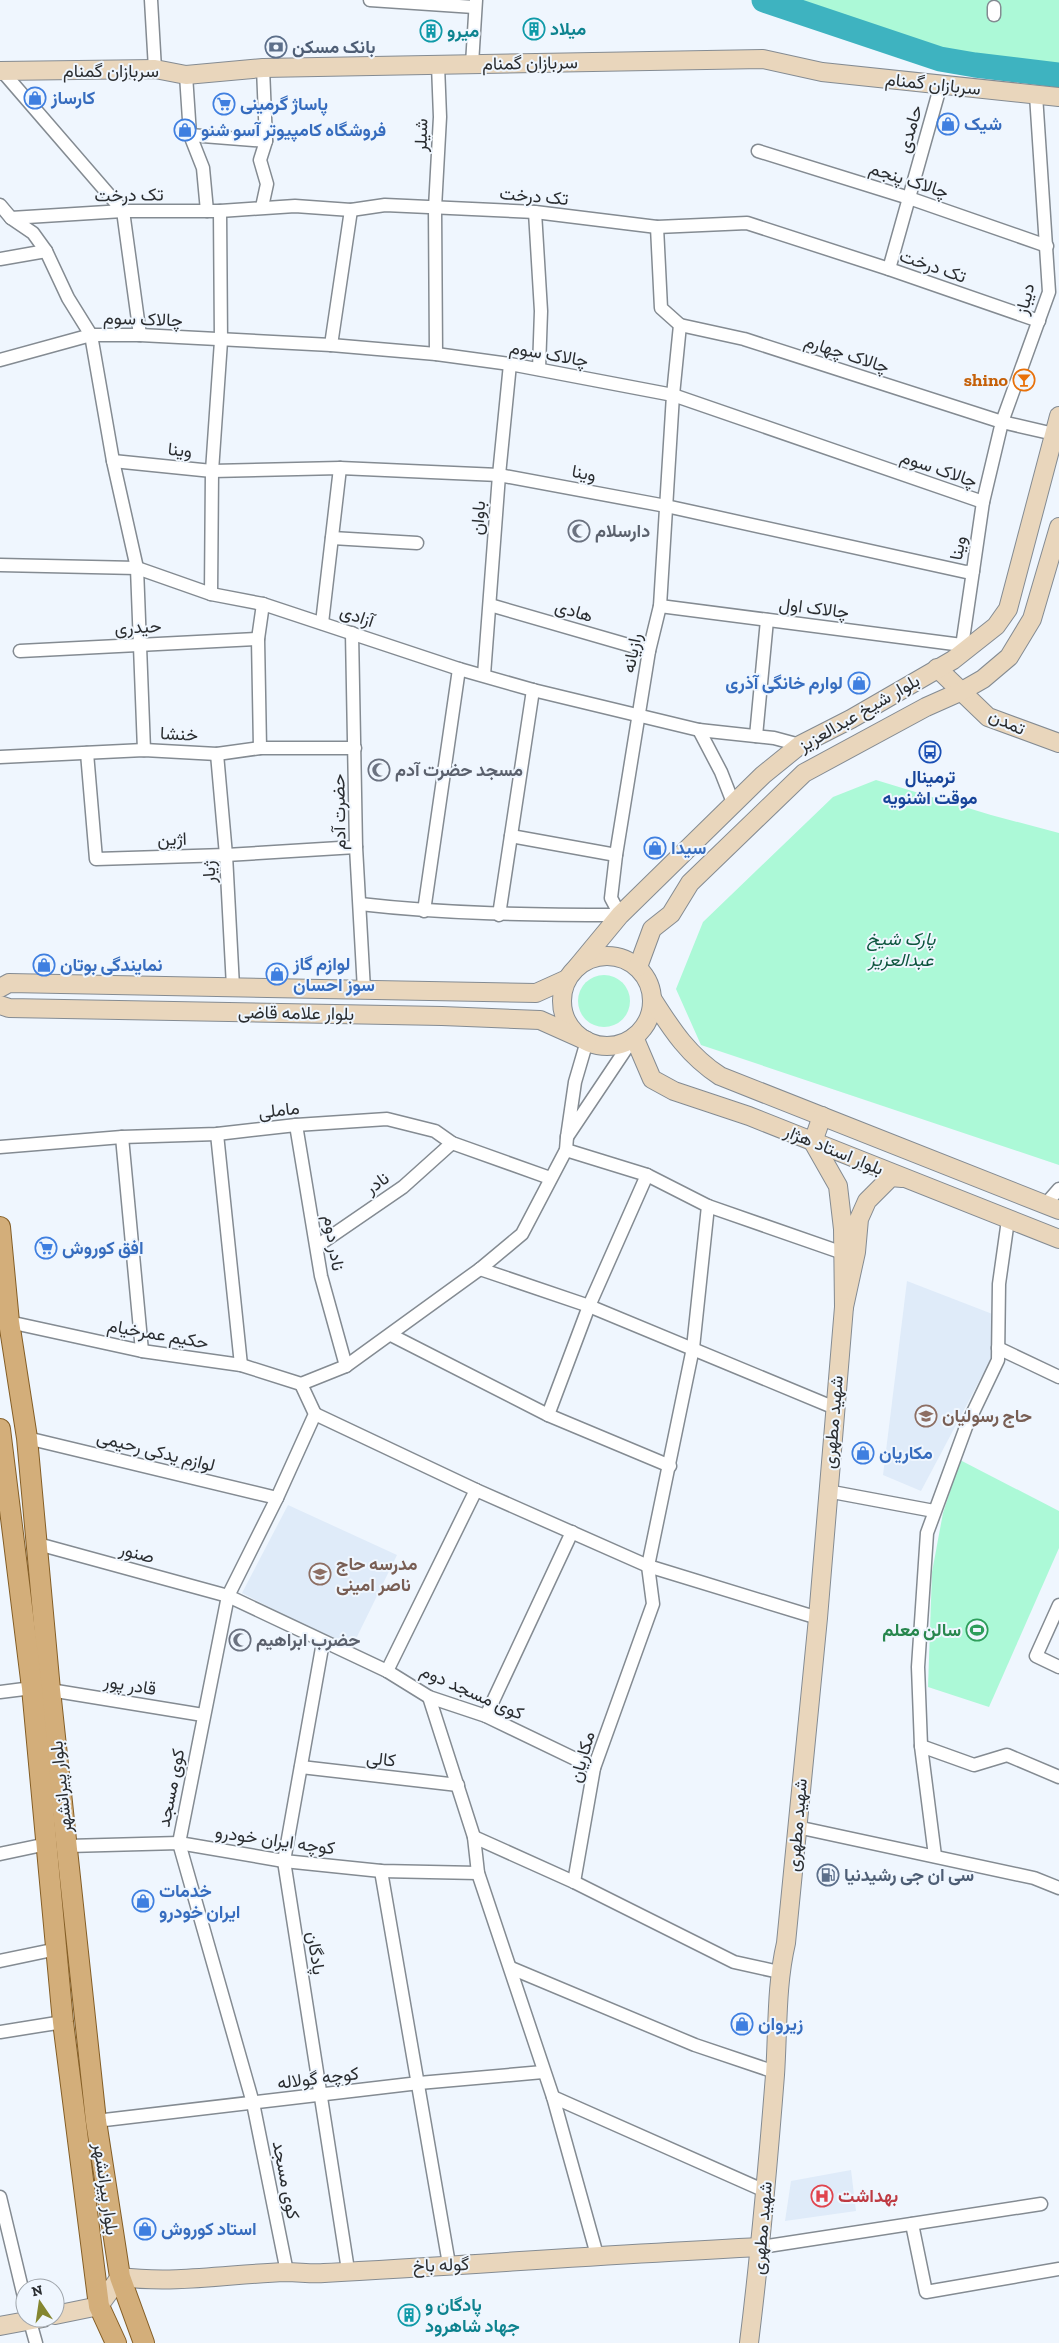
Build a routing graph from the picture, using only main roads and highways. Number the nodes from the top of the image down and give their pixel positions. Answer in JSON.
{"nodes":[{"id":1,"x":0,"y":1227,"type":"edge"},
{"id":2,"x":3,"y":1289,"type":"edge"},
{"id":3,"x":1,"y":1439,"type":"edge"},
{"id":4,"x":41,"y":1689,"type":"junction"},
{"id":5,"x":116,"y":2343,"type":"edge"},
{"id":6,"x":144,"y":2343,"type":"edge"}],
"edges":[{"from":1,"to":2,"type":"main road","name":"بلوار پیرانشهر"},
{"from":2,"to":4,"type":"main road","name":"بلوار پیرانشهر"},
{"from":3,"to":4,"type":"main road","name":"بلوار پیرانشهر"},
{"from":4,"to":5,"type":"main road","name":"بلوار پیرانشهر"},
{"from":4,"to":6,"type":"main road","name":"بلوار پیرانشهر"}]}
